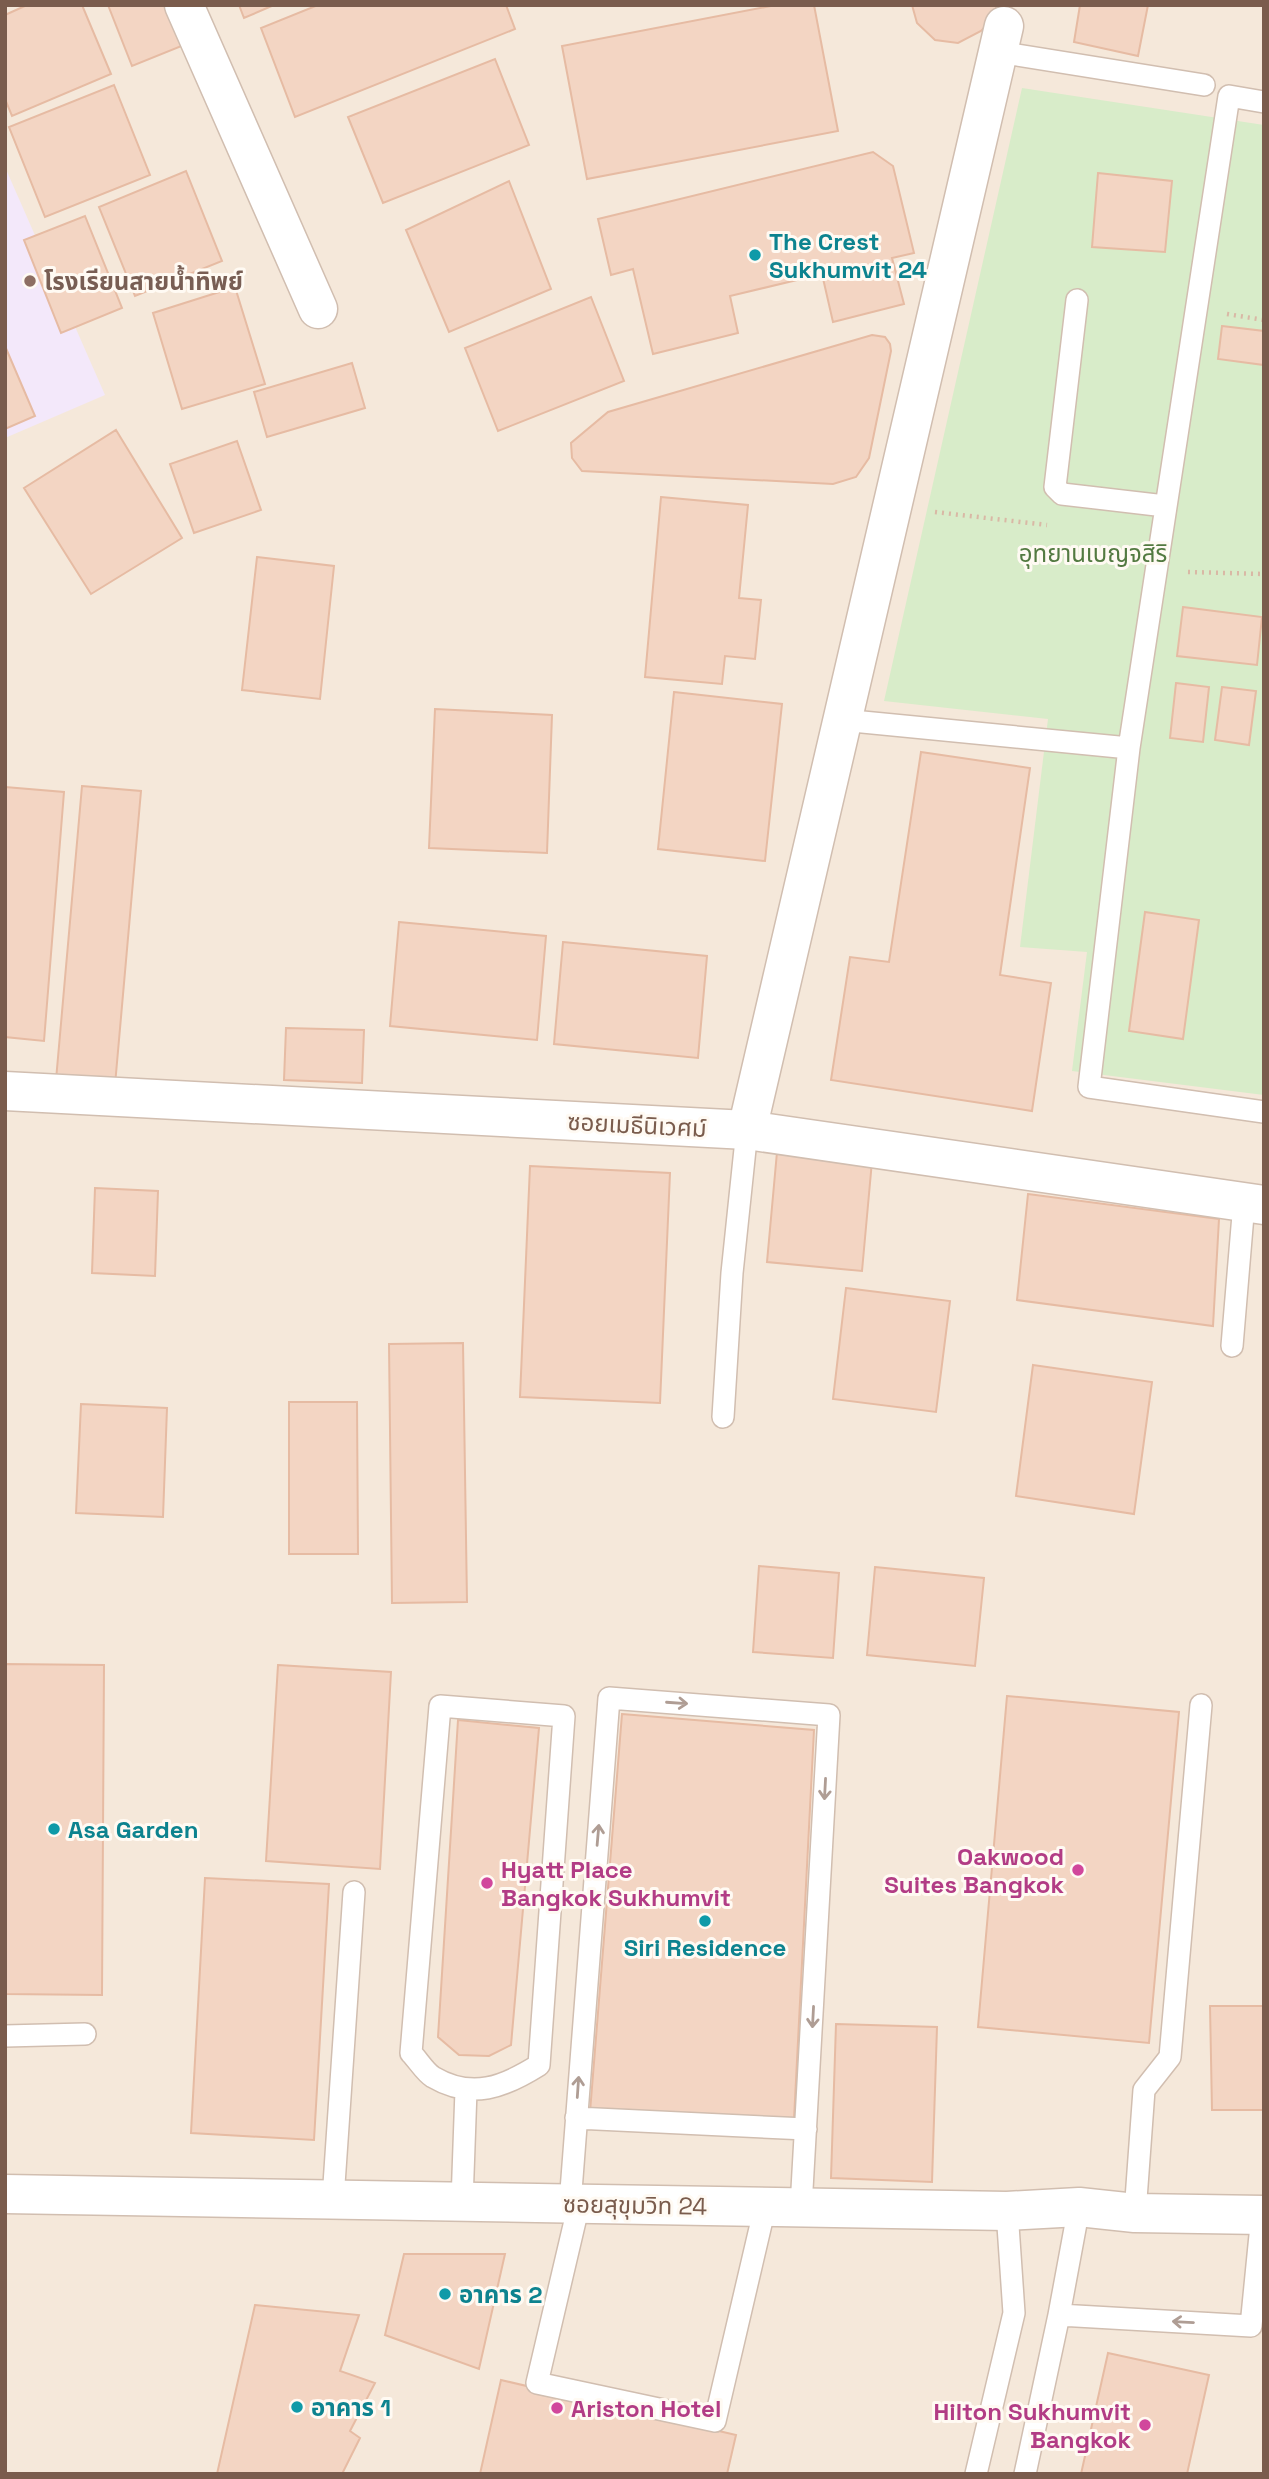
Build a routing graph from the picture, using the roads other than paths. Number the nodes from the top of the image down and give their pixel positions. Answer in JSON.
{"nodes":[{"id":1,"x":184,"y":5,"type":"edge"},
{"id":2,"x":1001,"y":39,"type":"joint"},
{"id":3,"x":1204,"y":85,"type":"dead end"},
{"id":4,"x":1264,"y":102,"type":"edge"},
{"id":5,"x":1077,"y":300,"type":"dead end"},
{"id":6,"x":318,"y":309,"type":"dead end"},
{"id":7,"x":1165,"y":506,"type":"junction"},
{"id":8,"x":842,"y":720,"type":"junction"},
{"id":9,"x":1129,"y":748,"type":"junction"},
{"id":10,"x":5,"y":1091,"type":"edge"},
{"id":11,"x":1264,"y":1112,"type":"edge"},
{"id":12,"x":747,"y":1130,"type":"junction"},
{"id":13,"x":1254,"y":1204,"type":"edge"},
{"id":14,"x":1232,"y":1346,"type":"dead end"},
{"id":15,"x":723,"y":1418,"type":"dead end"},
{"id":16,"x":1201,"y":1705,"type":"dead end"},
{"id":17,"x":354,"y":1892,"type":"dead end"},
{"id":18,"x":85,"y":2034,"type":"dead end"},
{"id":19,"x":5,"y":2036,"type":"edge"},
{"id":20,"x":466,"y":2090,"type":"junction"},
{"id":21,"x":576,"y":2118,"type":"junction"},
{"id":22,"x":806,"y":2129,"type":"junction"},
{"id":23,"x":5,"y":2194,"type":"edge"},
{"id":24,"x":333,"y":2199,"type":"junction"},
{"id":25,"x":462,"y":2202,"type":"junction"},
{"id":26,"x":575,"y":2204,"type":"junction"},
{"id":27,"x":783,"y":2207,"type":"junction"},
{"id":28,"x":1079,"y":2207,"type":"junction"},
{"id":29,"x":1007,"y":2211,"type":"junction"},
{"id":30,"x":1135,"y":2213,"type":"junction"},
{"id":31,"x":1263,"y":2215,"type":"edge"},
{"id":32,"x":1059,"y":2315,"type":"junction"},
{"id":33,"x":976,"y":2474,"type":"edge"},
{"id":34,"x":1025,"y":2474,"type":"edge"}],
"edges":[{"from":1,"to":6,"type":"street"},
{"from":2,"to":3,"type":"lane"},
{"from":2,"to":8,"type":"street"},
{"from":4,"to":7,"type":"lane"},
{"from":5,"to":7,"type":"lane"},
{"from":7,"to":9,"type":"lane"},
{"from":8,"to":9,"type":"lane"},
{"from":8,"to":12,"type":"street"},
{"from":9,"to":11,"type":"lane"},
{"from":10,"to":12,"type":"street","name":"ซอยเมธีนิเวศม์"},
{"from":12,"to":13,"type":"street","name":"ซอยเมธีนิเวศม์"},
{"from":12,"to":15,"type":"lane"},
{"from":13,"to":14,"type":"lane"},
{"from":16,"to":30,"type":"lane"},
{"from":17,"to":24,"type":"lane"},
{"from":18,"to":19,"type":"lane"},
{"from":20,"to":20,"type":"lane"},
{"from":20,"to":25,"type":"lane"},
{"from":21,"to":22,"type":"lane"},
{"from":21,"to":22,"type":"lane","one_way":true},
{"from":21,"to":26,"type":"lane"},
{"from":22,"to":27,"type":"lane"},
{"from":23,"to":24,"type":"street","name":"ซอยสุขุมวิท 24"},
{"from":24,"to":25,"type":"street","name":"ซอยสุขุมวิท 24"},
{"from":25,"to":26,"type":"street","name":"ซอยสุขุมวิท 24"},
{"from":26,"to":27,"type":"street","name":"ซอยสุขุมวิท 24"},
{"from":26,"to":27,"type":"lane"},
{"from":27,"to":29,"type":"street","name":"ซอยสุขุมวิท 24"},
{"from":28,"to":29,"type":"street","name":"ซอยสุขุมวิท 24"},
{"from":28,"to":30,"type":"street","name":"ซอยสุขุมวิท 24"},
{"from":28,"to":32,"type":"lane"},
{"from":29,"to":33,"type":"lane"},
{"from":30,"to":31,"type":"street","name":"ซอยสุขุมวิท 24"},
{"from":31,"to":32,"type":"lane","one_way":true},
{"from":32,"to":34,"type":"lane"}]}
